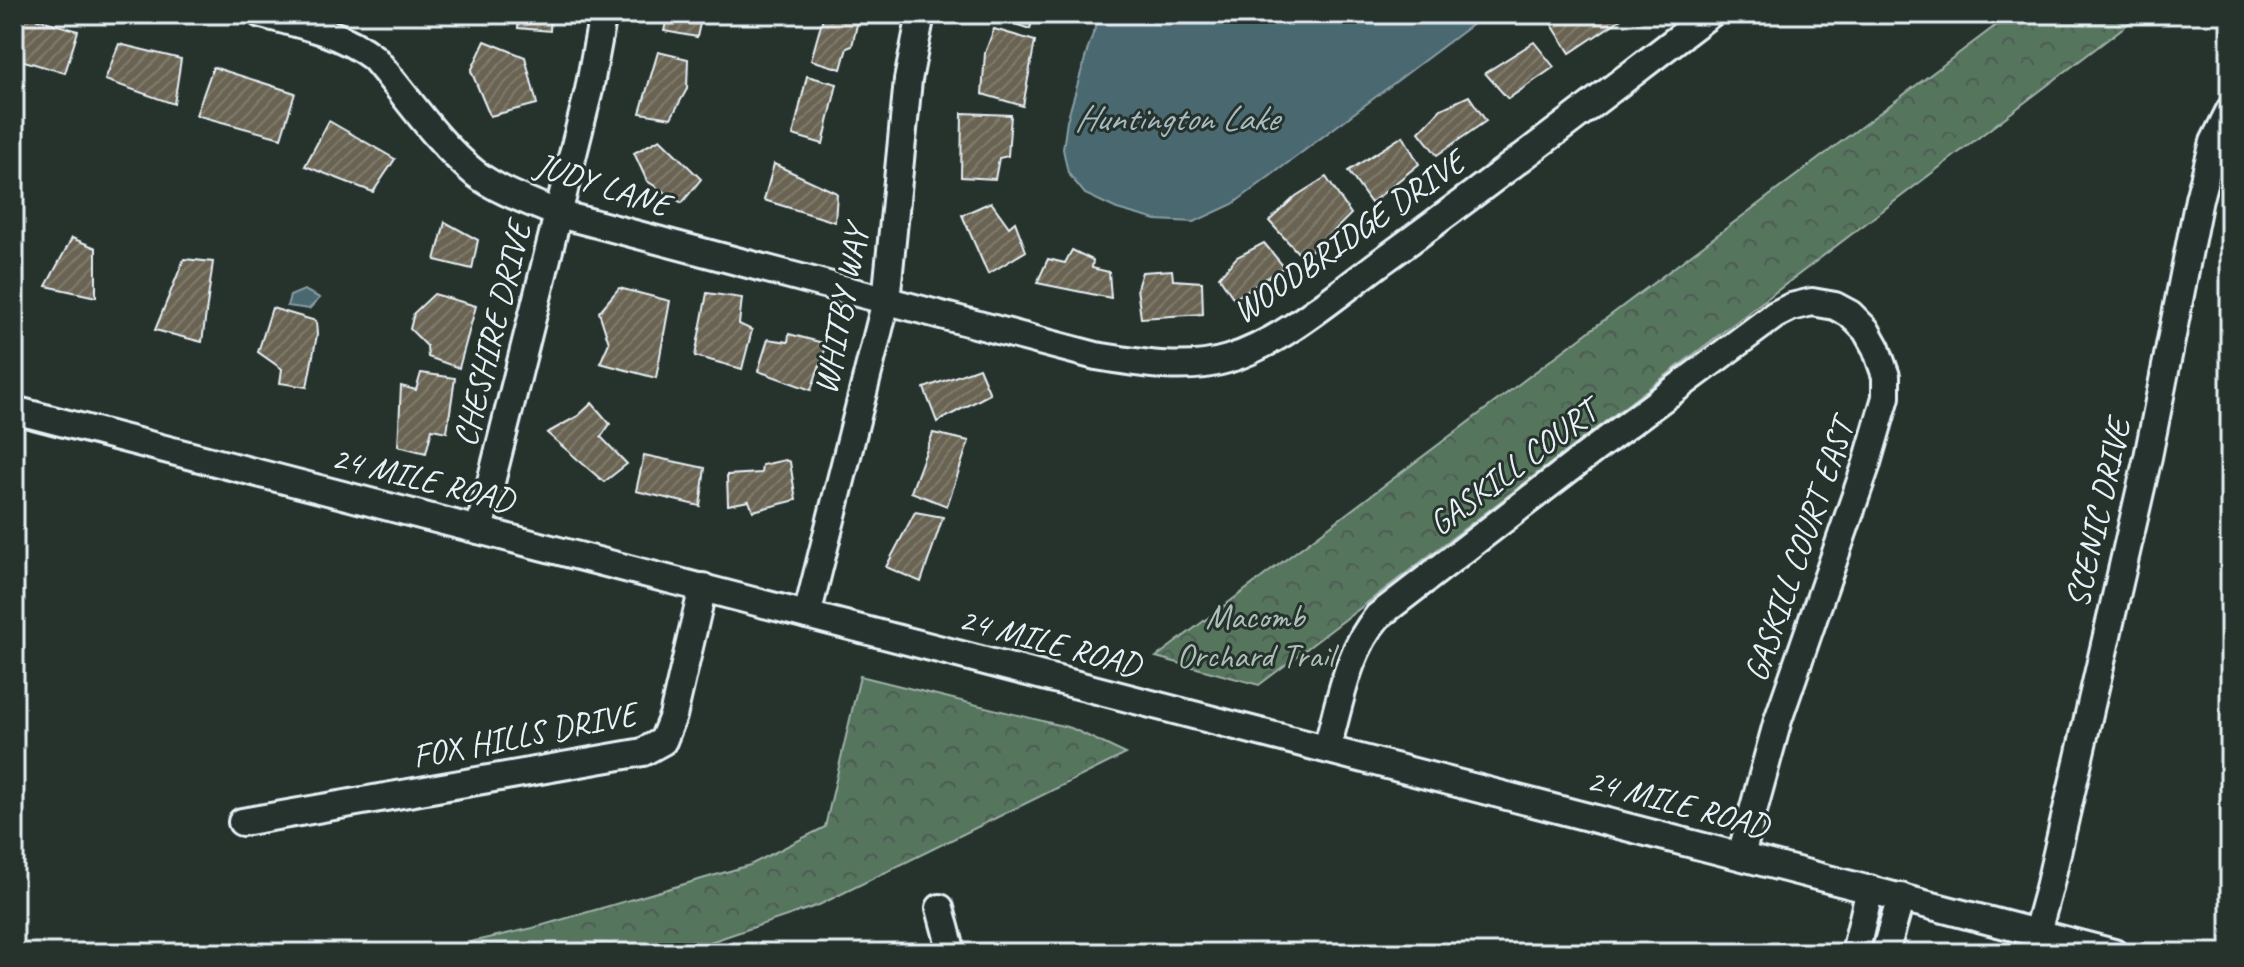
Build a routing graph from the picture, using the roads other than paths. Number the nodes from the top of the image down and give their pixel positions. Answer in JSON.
{"nodes":[{"id":1,"x":261,"y":14,"type":"edge"},
{"id":2,"x":603,"y":14,"type":"edge"},
{"id":3,"x":921,"y":14,"type":"edge"},
{"id":4,"x":1710,"y":14,"type":"edge"},
{"id":5,"x":298,"y":18,"type":"edge"},
{"id":6,"x":2230,"y":110,"type":"edge"},
{"id":7,"x":559,"y":214,"type":"junction"},
{"id":8,"x":886,"y":301,"type":"junction"},
{"id":9,"x":1812,"y":302,"type":"joint"},
{"id":10,"x":14,"y":410,"type":"edge"},
{"id":11,"x":479,"y":530,"type":"junction"},
{"id":12,"x":703,"y":587,"type":"junction"},
{"id":13,"x":807,"y":615,"type":"junction"},
{"id":14,"x":1327,"y":748,"type":"junction"},
{"id":15,"x":242,"y":822,"type":"dead end"},
{"id":16,"x":1741,"y":855,"type":"junction"},
{"id":17,"x":1870,"y":889,"type":"junction"},
{"id":18,"x":1901,"y":897,"type":"junction"},
{"id":19,"x":940,"y":908,"type":"dead end"},
{"id":20,"x":2037,"y":932,"type":"junction"},
{"id":21,"x":952,"y":953,"type":"edge"},
{"id":22,"x":1855,"y":953,"type":"edge"},
{"id":23,"x":1885,"y":953,"type":"edge"},
{"id":24,"x":2114,"y":953,"type":"edge"}],
"edges":[{"from":1,"to":5,"type":"street","name":"JUDY LANE"},
{"from":2,"to":7,"type":"street","name":"CHESHIRE DRIVE"},
{"from":3,"to":8,"type":"street","name":"WHITBY WAY"},
{"from":4,"to":8,"type":"street","name":"WOODBRIDGE DRIVE"},
{"from":5,"to":7,"type":"street","name":"JUDY LANE"},
{"from":6,"to":20,"type":"street","name":"SCENIC DRIVE"},
{"from":7,"to":8,"type":"street","name":"JUDY LANE"},
{"from":7,"to":11,"type":"street","name":"CHESHIRE DRIVE"},
{"from":8,"to":13,"type":"street","name":"WHITBY WAY"},
{"from":9,"to":14,"type":"street","name":"GASKILL COURT"},
{"from":9,"to":16,"type":"street","name":"GASKILL COURT EAST"},
{"from":10,"to":11,"type":"street","name":"24 MILE ROAD"},
{"from":11,"to":12,"type":"street","name":"24 MILE ROAD"},
{"from":12,"to":13,"type":"street","name":"24 MILE ROAD"},
{"from":12,"to":15,"type":"street","name":"FOX HILLS DRIVE"},
{"from":13,"to":14,"type":"street","name":"24 MILE ROAD"},
{"from":14,"to":16,"type":"street","name":"24 MILE ROAD"},
{"from":16,"to":17,"type":"street","name":"24 MILE ROAD"},
{"from":17,"to":18,"type":"street","name":"24 MILE ROAD"},
{"from":17,"to":22,"type":"street"},
{"from":18,"to":20,"type":"street","name":"24 MILE ROAD"},
{"from":18,"to":23,"type":"street"},
{"from":19,"to":21,"type":"street"},
{"from":20,"to":24,"type":"street","name":"24 MILE ROAD"}]}
